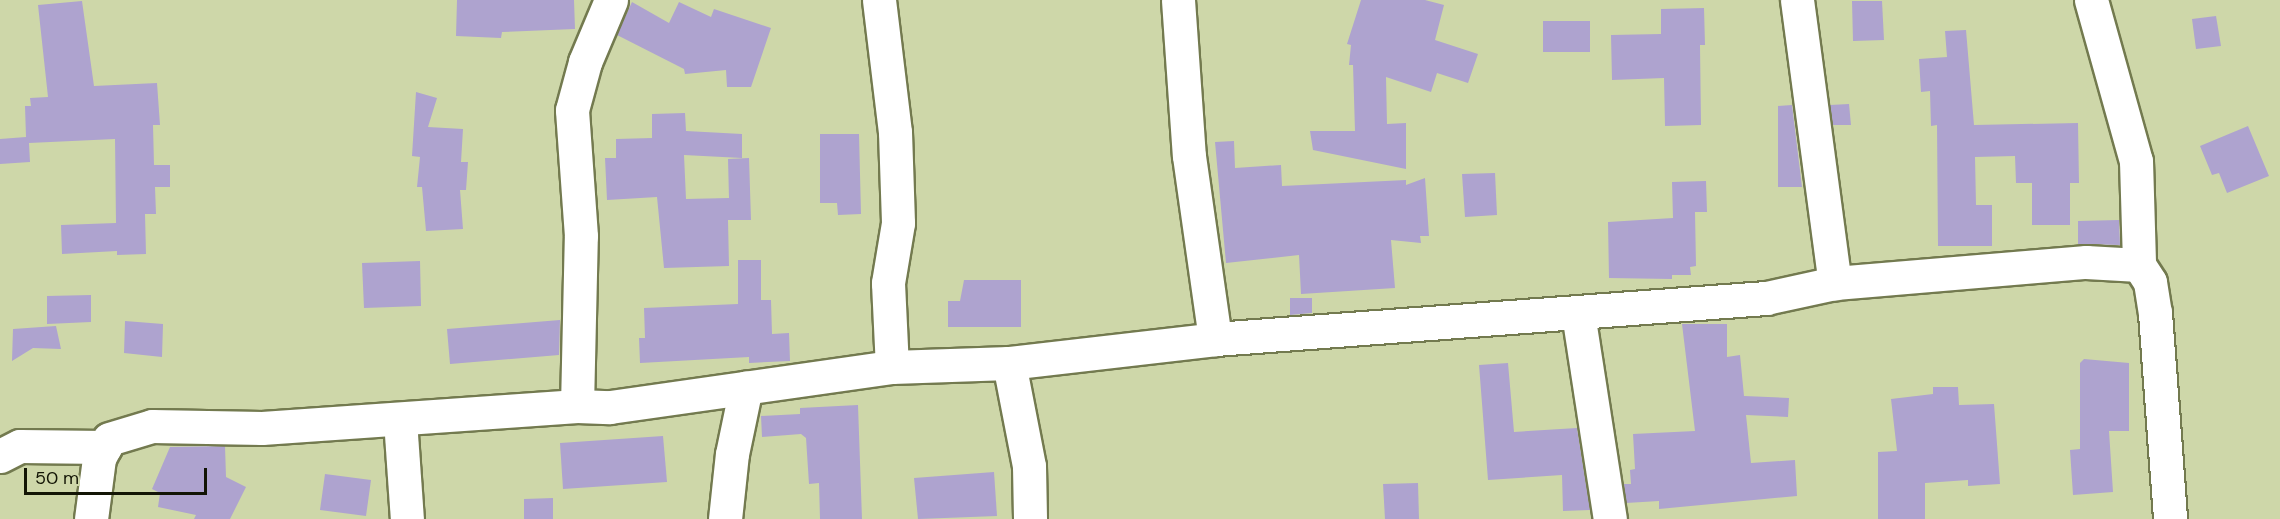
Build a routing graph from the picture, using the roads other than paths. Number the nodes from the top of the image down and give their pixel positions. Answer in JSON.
{"nodes":[{"id":1,"x":611,"y":0,"type":"edge"},
{"id":2,"x":879,"y":0,"type":"edge"},
{"id":3,"x":1178,"y":0,"type":"edge"},
{"id":4,"x":1797,"y":0,"type":"edge"},
{"id":5,"x":2091,"y":0,"type":"edge"},
{"id":6,"x":2139,"y":266,"type":"junction"},
{"id":7,"x":1835,"y":283,"type":"junction"},
{"id":8,"x":1578,"y":313,"type":"junction"},
{"id":9,"x":1215,"y":339,"type":"junction"},
{"id":10,"x":1009,"y":363,"type":"junction"},
{"id":11,"x":892,"y":367,"type":"junction"},
{"id":12,"x":746,"y":387,"type":"junction"},
{"id":13,"x":577,"y":406,"type":"junction"},
{"id":14,"x":400,"y":420,"type":"junction"},
{"id":15,"x":105,"y":447,"type":"junction"},
{"id":16,"x":0,"y":456,"type":"edge"},
{"id":17,"x":91,"y":519,"type":"edge"},
{"id":18,"x":407,"y":519,"type":"edge"},
{"id":19,"x":725,"y":519,"type":"edge"},
{"id":20,"x":1030,"y":519,"type":"edge"},
{"id":21,"x":1610,"y":519,"type":"edge"},
{"id":22,"x":2170,"y":519,"type":"edge"}],
"edges":[{"from":1,"to":13,"type":"street"},
{"from":2,"to":11,"type":"street"},
{"from":3,"to":9,"type":"street"},
{"from":4,"to":7,"type":"street"},
{"from":5,"to":6,"type":"street"},
{"from":6,"to":7,"type":"street"},
{"from":6,"to":22,"type":"street"},
{"from":7,"to":8,"type":"street"},
{"from":8,"to":9,"type":"street"},
{"from":8,"to":21,"type":"street"},
{"from":9,"to":10,"type":"street"},
{"from":10,"to":11,"type":"street"},
{"from":10,"to":20,"type":"street"},
{"from":11,"to":12,"type":"street"},
{"from":12,"to":13,"type":"street"},
{"from":12,"to":19,"type":"street"},
{"from":13,"to":14,"type":"street"},
{"from":14,"to":15,"type":"street"},
{"from":14,"to":18,"type":"street"},
{"from":15,"to":16,"type":"street"},
{"from":15,"to":17,"type":"street"}]}
